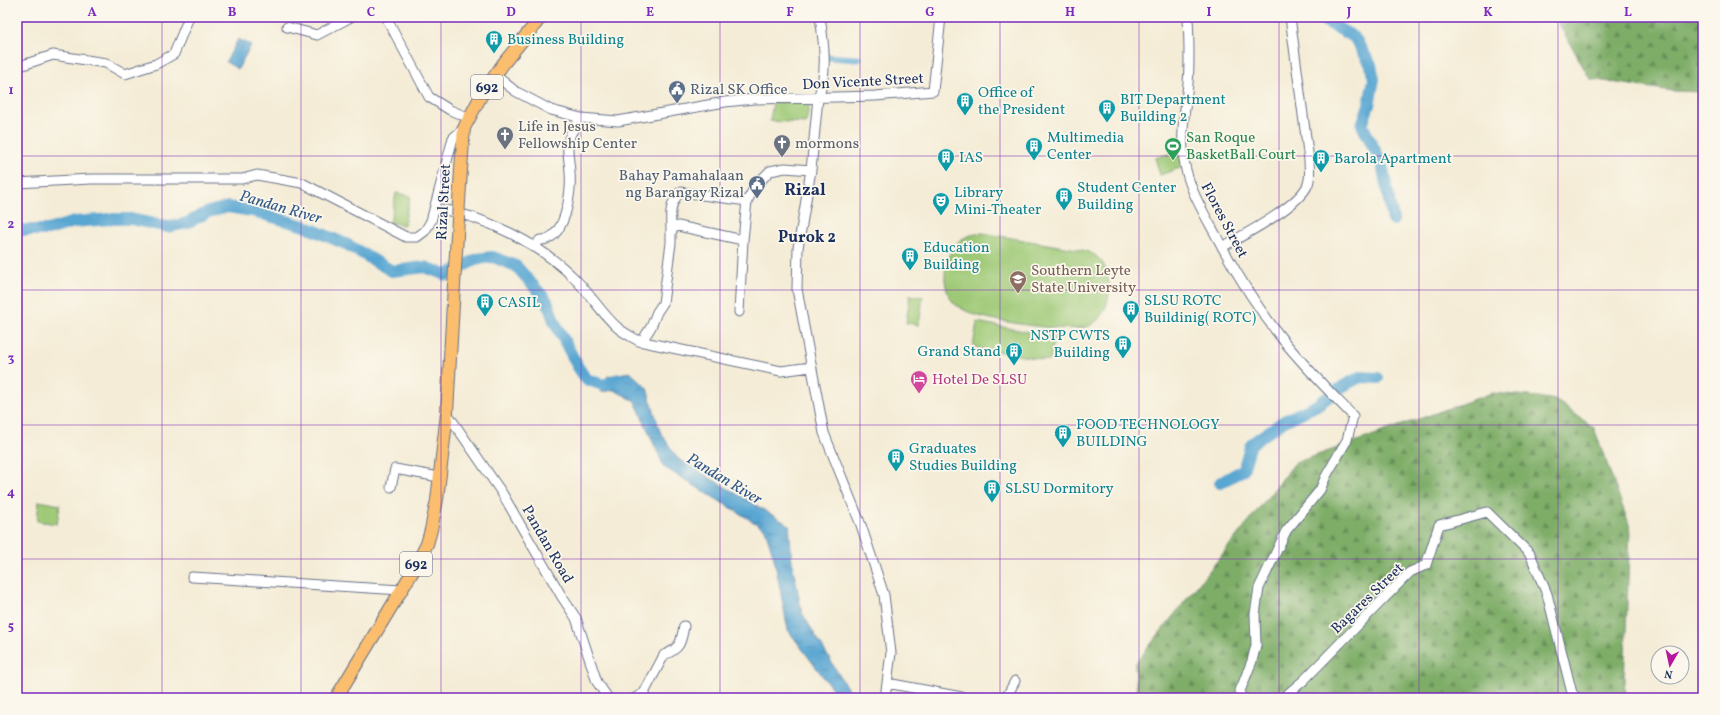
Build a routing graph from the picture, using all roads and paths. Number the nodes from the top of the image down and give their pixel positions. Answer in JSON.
{"nodes":[{"id":1,"x":189,"y":17,"type":"edge"},
{"id":2,"x":351,"y":17,"type":"edge"},
{"id":3,"x":386,"y":17,"type":"edge"},
{"id":4,"x":541,"y":17,"type":"edge"},
{"id":5,"x":820,"y":17,"type":"edge"},
{"id":6,"x":941,"y":17,"type":"edge"},
{"id":7,"x":1188,"y":17,"type":"edge"},
{"id":8,"x":1290,"y":17,"type":"edge"},
{"id":9,"x":287,"y":27,"type":"dead end"},
{"id":10,"x":17,"y":67,"type":"edge"},
{"id":11,"x":495,"y":75,"type":"junction"},
{"id":12,"x":818,"y":98,"type":"junction"},
{"id":13,"x":582,"y":118,"type":"junction"},
{"id":14,"x":467,"y":123,"type":"junction"},
{"id":15,"x":811,"y":170,"type":"junction"},
{"id":16,"x":17,"y":183,"type":"edge"},
{"id":17,"x":747,"y":201,"type":"junction"},
{"id":18,"x":435,"y":208,"type":"junction"},
{"id":19,"x":671,"y":232,"type":"junction"},
{"id":20,"x":743,"y":240,"type":"junction"},
{"id":21,"x":534,"y":247,"type":"junction"},
{"id":22,"x":1222,"y":247,"type":"junction"},
{"id":23,"x":739,"y":312,"type":"dead end"},
{"id":24,"x":639,"y":341,"type":"junction"},
{"id":25,"x":810,"y":367,"type":"junction"},
{"id":26,"x":447,"y":412,"type":"junction"},
{"id":27,"x":439,"y":477,"type":"junction"},
{"id":28,"x":392,"y":486,"type":"dead end"},
{"id":29,"x":192,"y":577,"type":"dead end"},
{"id":30,"x":401,"y":590,"type":"junction"},
{"id":31,"x":684,"y":626,"type":"dead end"},
{"id":32,"x":1016,"y":681,"type":"dead end"},
{"id":33,"x":887,"y":683,"type":"junction"},
{"id":34,"x":337,"y":698,"type":"edge"},
{"id":35,"x":608,"y":698,"type":"edge"},
{"id":36,"x":635,"y":698,"type":"edge"},
{"id":37,"x":886,"y":698,"type":"edge"},
{"id":38,"x":967,"y":698,"type":"edge"},
{"id":39,"x":1006,"y":698,"type":"edge"},
{"id":40,"x":1240,"y":698,"type":"edge"},
{"id":41,"x":1284,"y":698,"type":"edge"},
{"id":42,"x":1577,"y":698,"type":"edge"}],
"edges":[{"from":1,"to":10,"type":"street"},
{"from":2,"to":9,"type":"street"},
{"from":3,"to":14,"type":"street"},
{"from":4,"to":11,"type":"main road","name":"Rizal Street","number":"692"},
{"from":5,"to":12,"type":"street"},
{"from":6,"to":12,"type":"street","name":"Don Vicente Street"},
{"from":7,"to":22,"type":"street","name":"Flores Street"},
{"from":8,"to":22,"type":"street"},
{"from":11,"to":13,"type":"street","name":"Don Vicente Street"},
{"from":11,"to":14,"type":"main road","name":"Rizal Street","number":"692"},
{"from":12,"to":13,"type":"street","name":"Don Vicente Street"},
{"from":12,"to":15,"type":"street"},
{"from":13,"to":21,"type":"street"},
{"from":14,"to":18,"type":"street"},
{"from":14,"to":26,"type":"main road","name":"Rizal Street","number":"692","bridge":true},
{"from":15,"to":17,"type":"street"},
{"from":15,"to":25,"type":"street"},
{"from":16,"to":18,"type":"street"},
{"from":17,"to":19,"type":"street"},
{"from":17,"to":20,"type":"street"},
{"from":18,"to":21,"type":"street"},
{"from":19,"to":20,"type":"street"},
{"from":19,"to":24,"type":"street"},
{"from":20,"to":23,"type":"street"},
{"from":21,"to":24,"type":"street"},
{"from":22,"to":40,"type":"street","name":"Flores Street"},
{"from":24,"to":25,"type":"street"},
{"from":25,"to":33,"type":"street"},
{"from":26,"to":27,"type":"main road","number":"692"},
{"from":26,"to":35,"type":"street","name":"Pandan Road"},
{"from":27,"to":28,"type":"street"},
{"from":27,"to":30,"type":"main road","number":"692"},
{"from":29,"to":30,"type":"street"},
{"from":30,"to":34,"type":"main road","number":"692"},
{"from":31,"to":36,"type":"street"},
{"from":32,"to":39,"type":"street"},
{"from":33,"to":37,"type":"street"},
{"from":33,"to":38,"type":"street"},
{"from":41,"to":42,"type":"street","name":"Bagares Street"}]}
